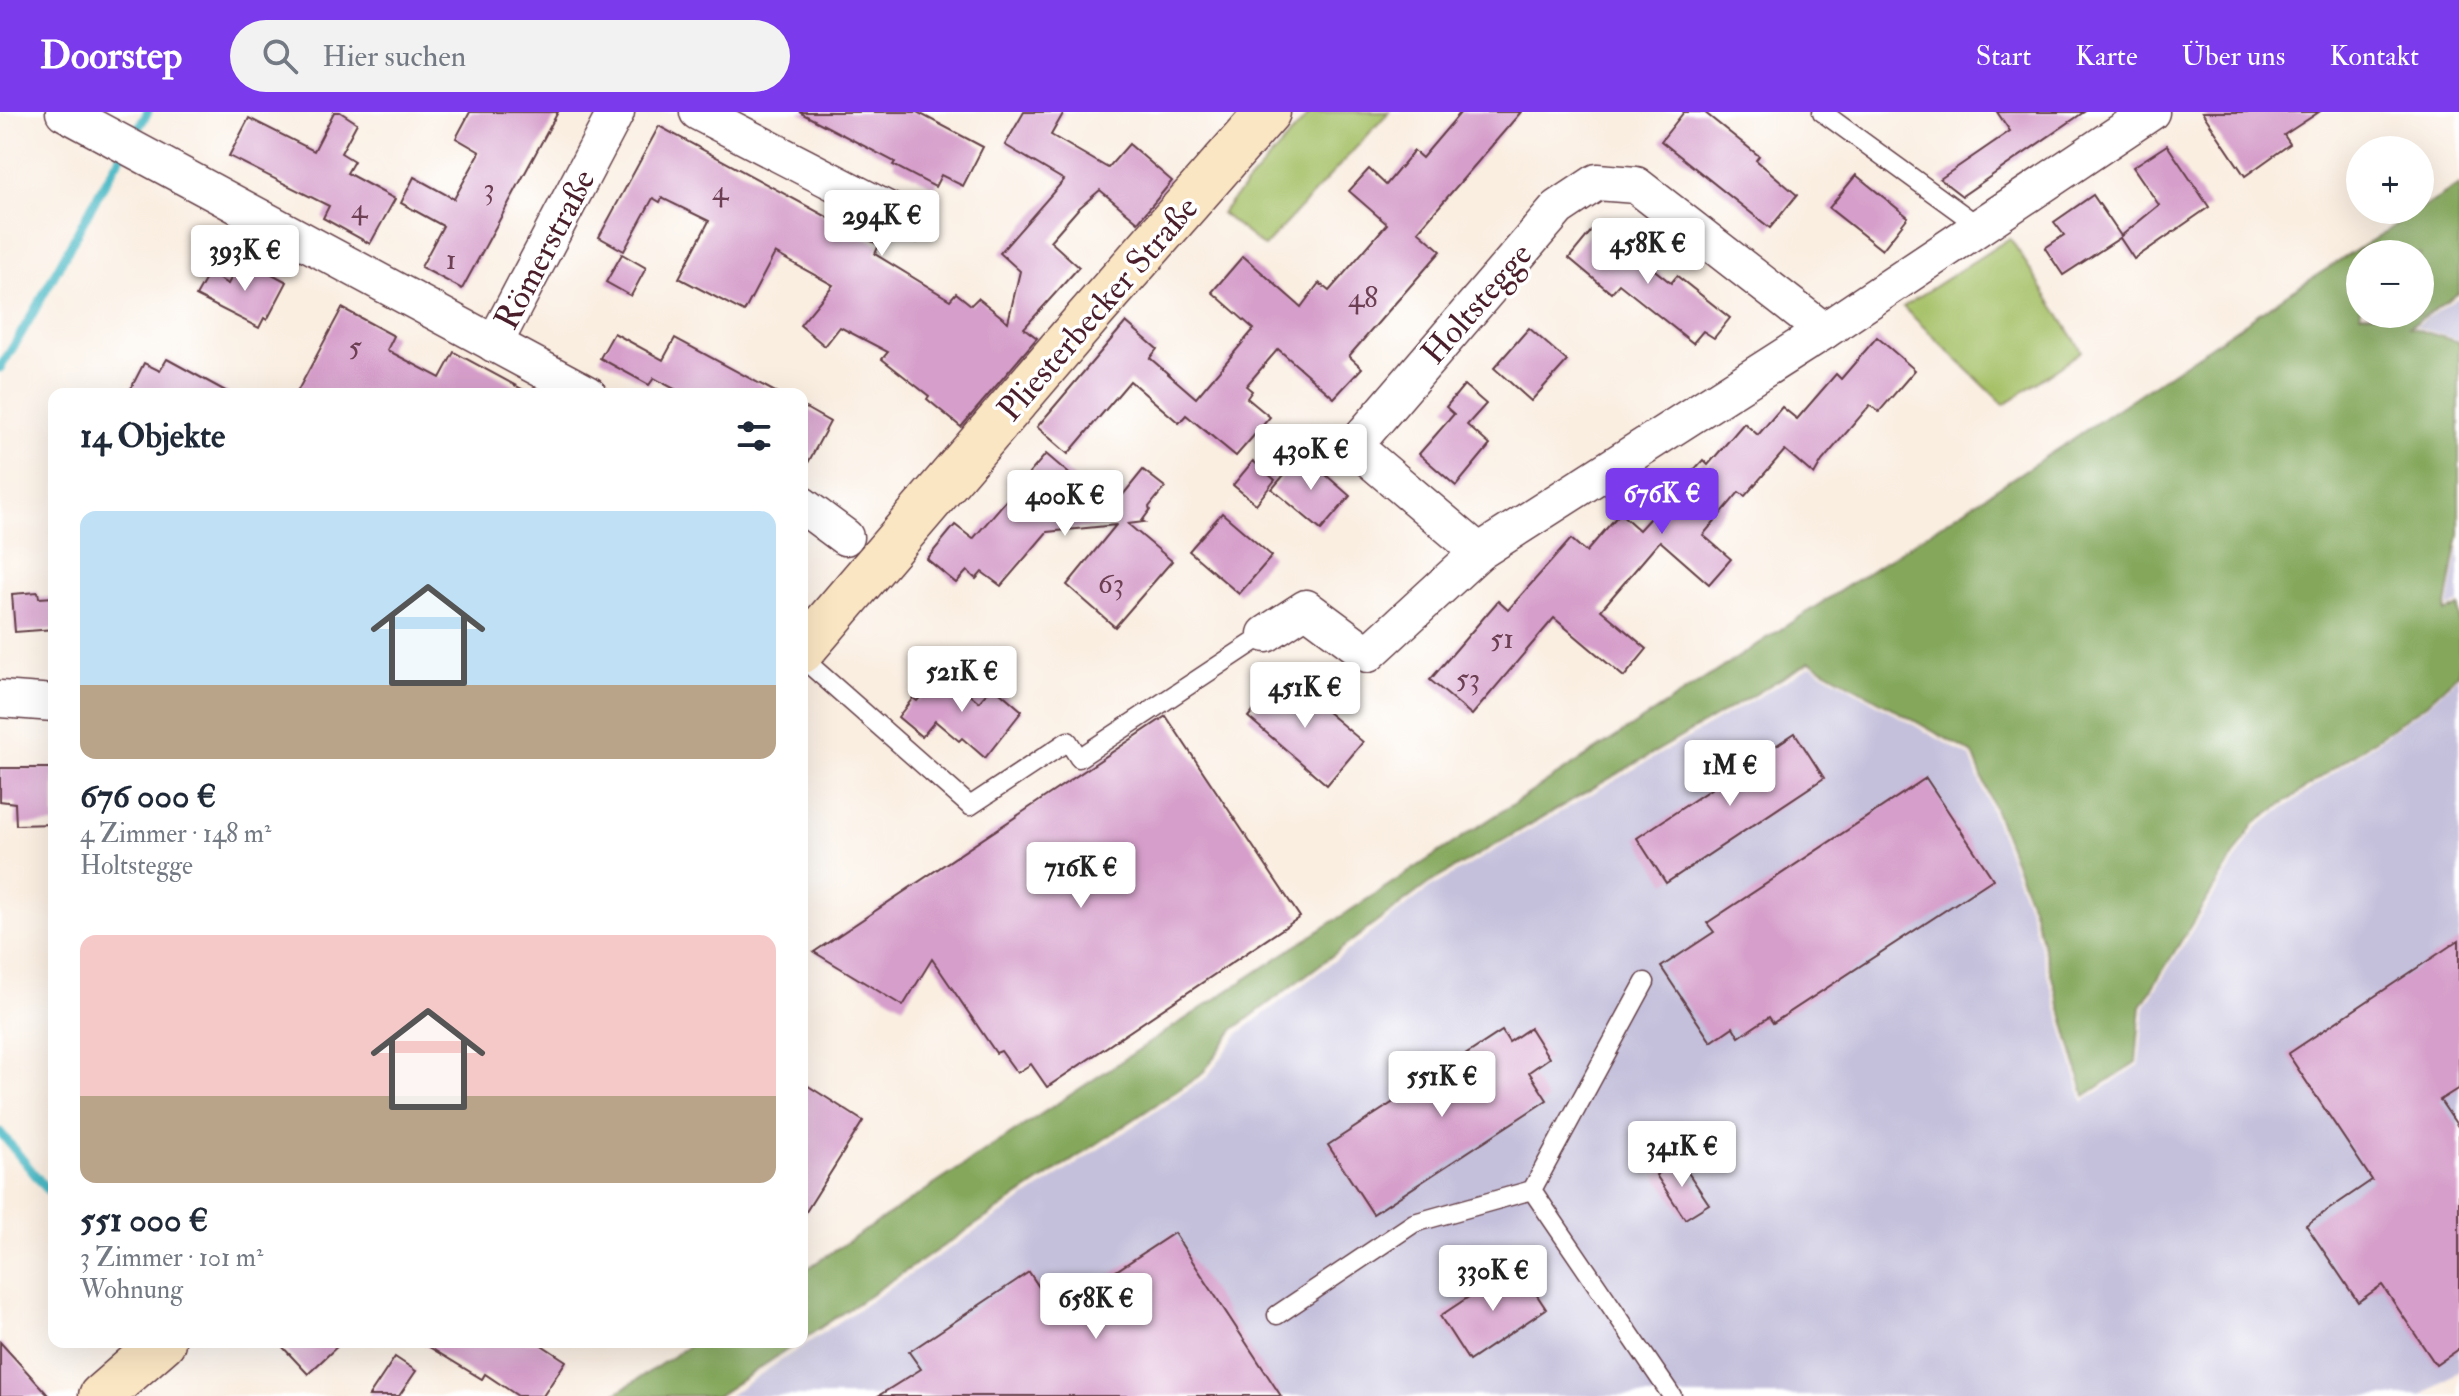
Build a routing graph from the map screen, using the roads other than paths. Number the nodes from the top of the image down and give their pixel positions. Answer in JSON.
{"nodes":[{"id":1,"x":616,"y":112,"type":"edge"},
{"id":2,"x":698,"y":112,"type":"edge"},
{"id":3,"x":1268,"y":112,"type":"edge"},
{"id":4,"x":1822,"y":112,"type":"edge"},
{"id":5,"x":2147,"y":113,"type":"edge"},
{"id":6,"x":75,"y":118,"type":"edge"},
{"id":7,"x":915,"y":224,"type":"dead end"},
{"id":8,"x":1980,"y":227,"type":"junction"},
{"id":9,"x":1824,"y":331,"type":"junction"},
{"id":10,"x":494,"y":344,"type":"junction"},
{"id":11,"x":577,"y":388,"type":"edge"},
{"id":12,"x":808,"y":509,"type":"edge"},
{"id":13,"x":845,"y":537,"type":"dead end"},
{"id":14,"x":1479,"y":552,"type":"junction"},
{"id":15,"x":1266,"y":634,"type":"joint"},
{"id":16,"x":808,"y":644,"type":"edge"},
{"id":17,"x":808,"y":663,"type":"edge"},
{"id":18,"x":0,"y":699,"type":"edge"},
{"id":19,"x":48,"y":703,"type":"edge"},
{"id":20,"x":1645,"y":982,"type":"dead end"},
{"id":21,"x":1532,"y":1190,"type":"junction"},
{"id":22,"x":1277,"y":1315,"type":"dead end"},
{"id":23,"x":156,"y":1348,"type":"edge"},
{"id":24,"x":101,"y":1396,"type":"edge"},
{"id":25,"x":1672,"y":1396,"type":"edge"}],
"edges":[{"from":1,"to":10,"type":"street","name":"Römerstraße"},
{"from":2,"to":7,"type":"street"},
{"from":3,"to":16,"type":"main road","name":"Pliesterbecker Straße"},
{"from":4,"to":8,"type":"lane"},
{"from":5,"to":8,"type":"street"},
{"from":6,"to":10,"type":"street"},
{"from":8,"to":9,"type":"street"},
{"from":9,"to":14,"type":"street"},
{"from":9,"to":14,"type":"street","name":"Holtstegge"},
{"from":10,"to":11,"type":"street"},
{"from":12,"to":13,"type":"street"},
{"from":14,"to":15,"type":"street"},
{"from":15,"to":17,"type":"lane"},
{"from":18,"to":19,"type":"street"},
{"from":20,"to":21,"type":"lane"},
{"from":21,"to":22,"type":"lane"},
{"from":21,"to":25,"type":"lane"},
{"from":23,"to":24,"type":"main road"}]}
